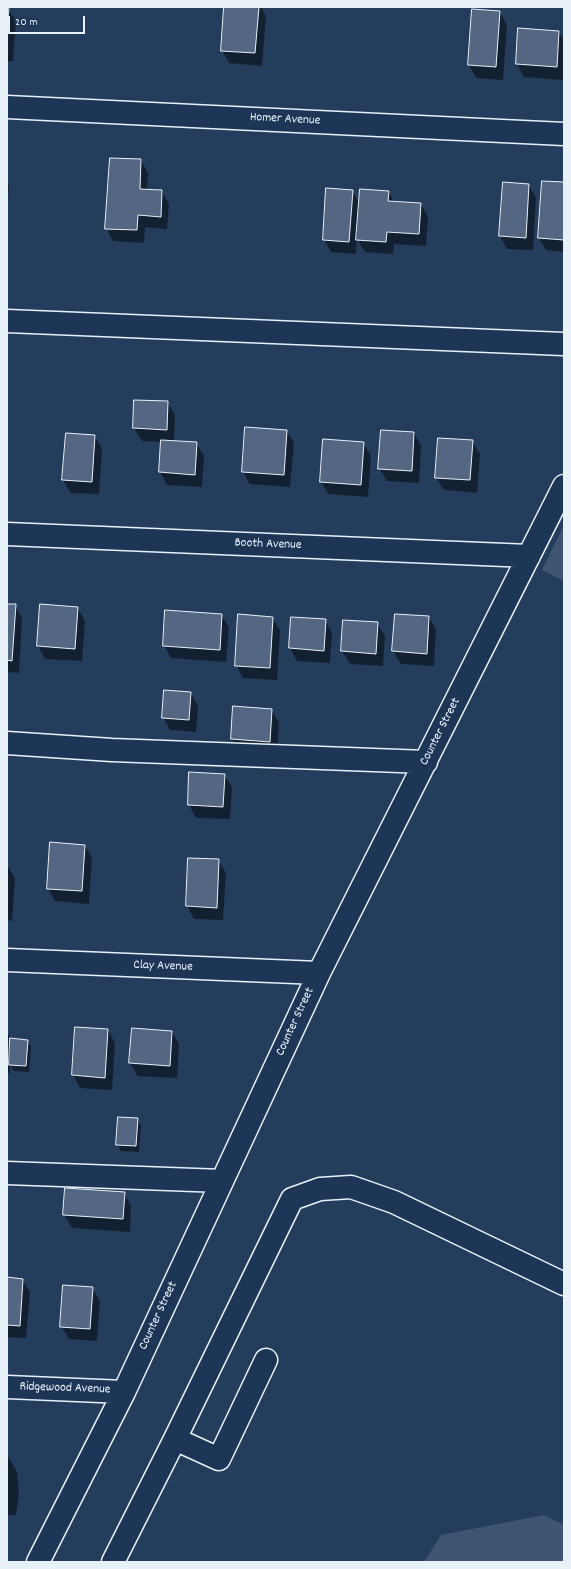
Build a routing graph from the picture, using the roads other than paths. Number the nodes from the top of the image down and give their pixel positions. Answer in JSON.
{"nodes":[{"id":1,"x":7,"y":107,"type":"edge"},
{"id":2,"x":564,"y":134,"type":"edge"},
{"id":3,"x":7,"y":321,"type":"edge"},
{"id":4,"x":564,"y":344,"type":"edge"},
{"id":5,"x":564,"y":486,"type":"edge"},
{"id":6,"x":7,"y":534,"type":"edge"},
{"id":7,"x":529,"y":556,"type":"junction"},
{"id":8,"x":7,"y":743,"type":"edge"},
{"id":9,"x":426,"y":762,"type":"junction"},
{"id":10,"x":7,"y":960,"type":"edge"},
{"id":11,"x":319,"y":973,"type":"junction"},
{"id":12,"x":7,"y":1173,"type":"edge"},
{"id":13,"x":222,"y":1181,"type":"junction"},
{"id":14,"x":564,"y":1284,"type":"edge"},
{"id":15,"x":266,"y":1360,"type":"dead end"},
{"id":16,"x":7,"y":1387,"type":"edge"},
{"id":17,"x":124,"y":1392,"type":"junction"},
{"id":18,"x":175,"y":1439,"type":"junction"},
{"id":19,"x":38,"y":1562,"type":"edge"},
{"id":20,"x":113,"y":1562,"type":"edge"}],
"edges":[{"from":1,"to":2,"type":"street","name":"Homer Avenue"},
{"from":3,"to":4,"type":"street"},
{"from":5,"to":7,"type":"street","name":"Counter Street"},
{"from":6,"to":7,"type":"street","name":"Booth Avenue"},
{"from":7,"to":9,"type":"street","name":"Counter Street"},
{"from":8,"to":9,"type":"street"},
{"from":9,"to":11,"type":"street","name":"Counter Street"},
{"from":10,"to":11,"type":"street","name":"Clay Avenue"},
{"from":11,"to":13,"type":"street","name":"Counter Street"},
{"from":12,"to":13,"type":"street"},
{"from":13,"to":17,"type":"street","name":"Counter Street"},
{"from":14,"to":18,"type":"street"},
{"from":15,"to":18,"type":"street"},
{"from":16,"to":17,"type":"street","name":"Ridgewood Avenue"},
{"from":17,"to":19,"type":"street","name":"Counter Street"},
{"from":18,"to":20,"type":"street"}]}
